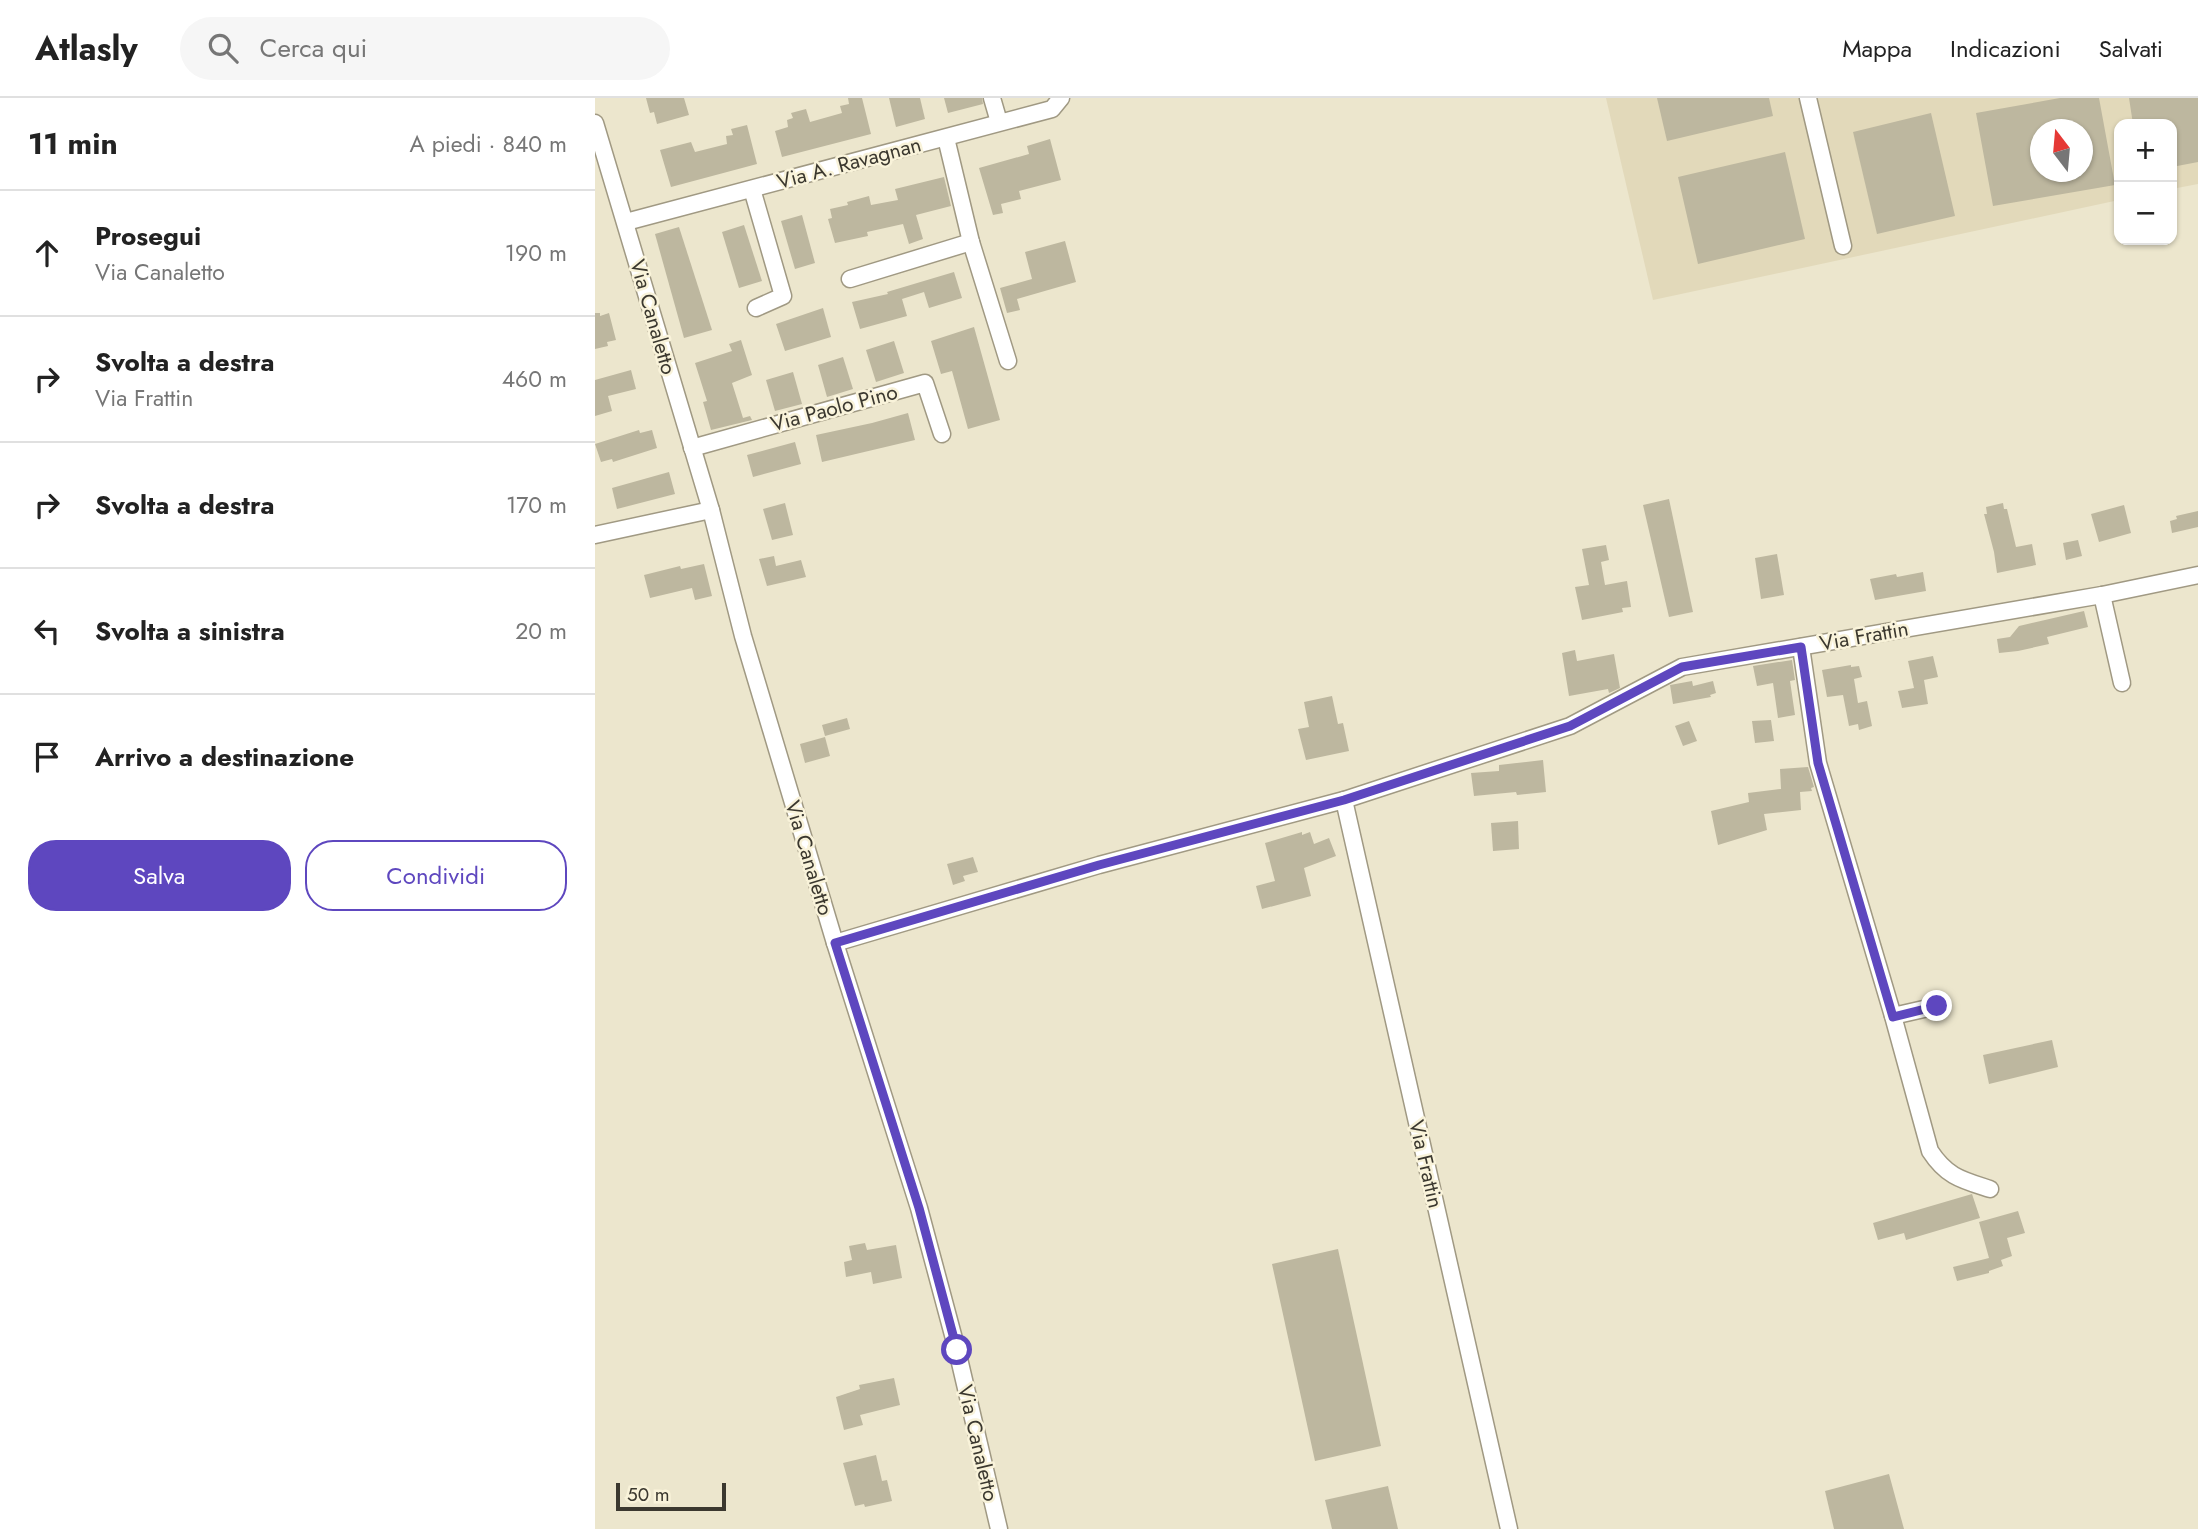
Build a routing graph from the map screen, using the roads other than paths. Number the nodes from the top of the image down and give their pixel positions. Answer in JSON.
{"nodes":[{"id":1,"x":992,"y":98,"type":"edge"},
{"id":2,"x":1061,"y":98,"type":"edge"},
{"id":3,"x":1808,"y":98,"type":"edge"},
{"id":4,"x":999,"y":122,"type":"junction"},
{"id":5,"x":595,"y":123,"type":"edge"},
{"id":6,"x":946,"y":138,"type":"junction"},
{"id":7,"x":752,"y":188,"type":"junction"},
{"id":8,"x":626,"y":222,"type":"junction"},
{"id":9,"x":971,"y":242,"type":"junction"},
{"id":10,"x":1843,"y":246,"type":"dead end"},
{"id":11,"x":850,"y":279,"type":"dead end"},
{"id":12,"x":756,"y":308,"type":"dead end"},
{"id":13,"x":1008,"y":361,"type":"dead end"},
{"id":14,"x":942,"y":434,"type":"dead end"},
{"id":15,"x":692,"y":448,"type":"junction"},
{"id":16,"x":711,"y":510,"type":"junction"},
{"id":17,"x":595,"y":535,"type":"edge"},
{"id":18,"x":2198,"y":575,"type":"edge"},
{"id":19,"x":2102,"y":595,"type":"junction"},
{"id":20,"x":1801,"y":647,"type":"junction"},
{"id":21,"x":2122,"y":683,"type":"dead end"},
{"id":22,"x":1344,"y":800,"type":"junction"},
{"id":23,"x":835,"y":943,"type":"junction"},
{"id":24,"x":1937,"y":1006,"type":"dead end"},
{"id":25,"x":1893,"y":1017,"type":"junction"},
{"id":26,"x":1990,"y":1189,"type":"dead end"},
{"id":27,"x":999,"y":1529,"type":"edge"},
{"id":28,"x":1509,"y":1529,"type":"edge"}],
"edges":[{"from":1,"to":4,"type":"street"},
{"from":2,"to":4,"type":"street","name":"Via A. Ravagnan"},
{"from":3,"to":10,"type":"street"},
{"from":4,"to":6,"type":"street","name":"Via A. Ravagnan"},
{"from":5,"to":8,"type":"street","name":"Via Canaletto"},
{"from":6,"to":7,"type":"street","name":"Via A. Ravagnan"},
{"from":6,"to":9,"type":"street","name":"Via A. Ravagnan"},
{"from":7,"to":8,"type":"street","name":"Via A. Ravagnan"},
{"from":7,"to":12,"type":"street","name":"Via A. Ravagnan"},
{"from":8,"to":15,"type":"street","name":"Via Canaletto"},
{"from":9,"to":11,"type":"street"},
{"from":9,"to":13,"type":"street","name":"Via A. Ravagnan"},
{"from":14,"to":15,"type":"street","name":"Via Paolo Pino"},
{"from":15,"to":16,"type":"street","name":"Via Canaletto"},
{"from":16,"to":17,"type":"street"},
{"from":16,"to":23,"type":"street","name":"Via Canaletto"},
{"from":18,"to":19,"type":"street","name":"Via Frattin"},
{"from":19,"to":20,"type":"street","name":"Via Frattin"},
{"from":19,"to":21,"type":"street"},
{"from":20,"to":22,"type":"street","name":"Via Frattin"},
{"from":20,"to":25,"type":"street"},
{"from":22,"to":23,"type":"street","name":"Via Frattin"},
{"from":22,"to":28,"type":"street","name":"Via Frattin"},
{"from":23,"to":27,"type":"street","name":"Via Canaletto"},
{"from":24,"to":25,"type":"street"},
{"from":25,"to":26,"type":"street"}]}
